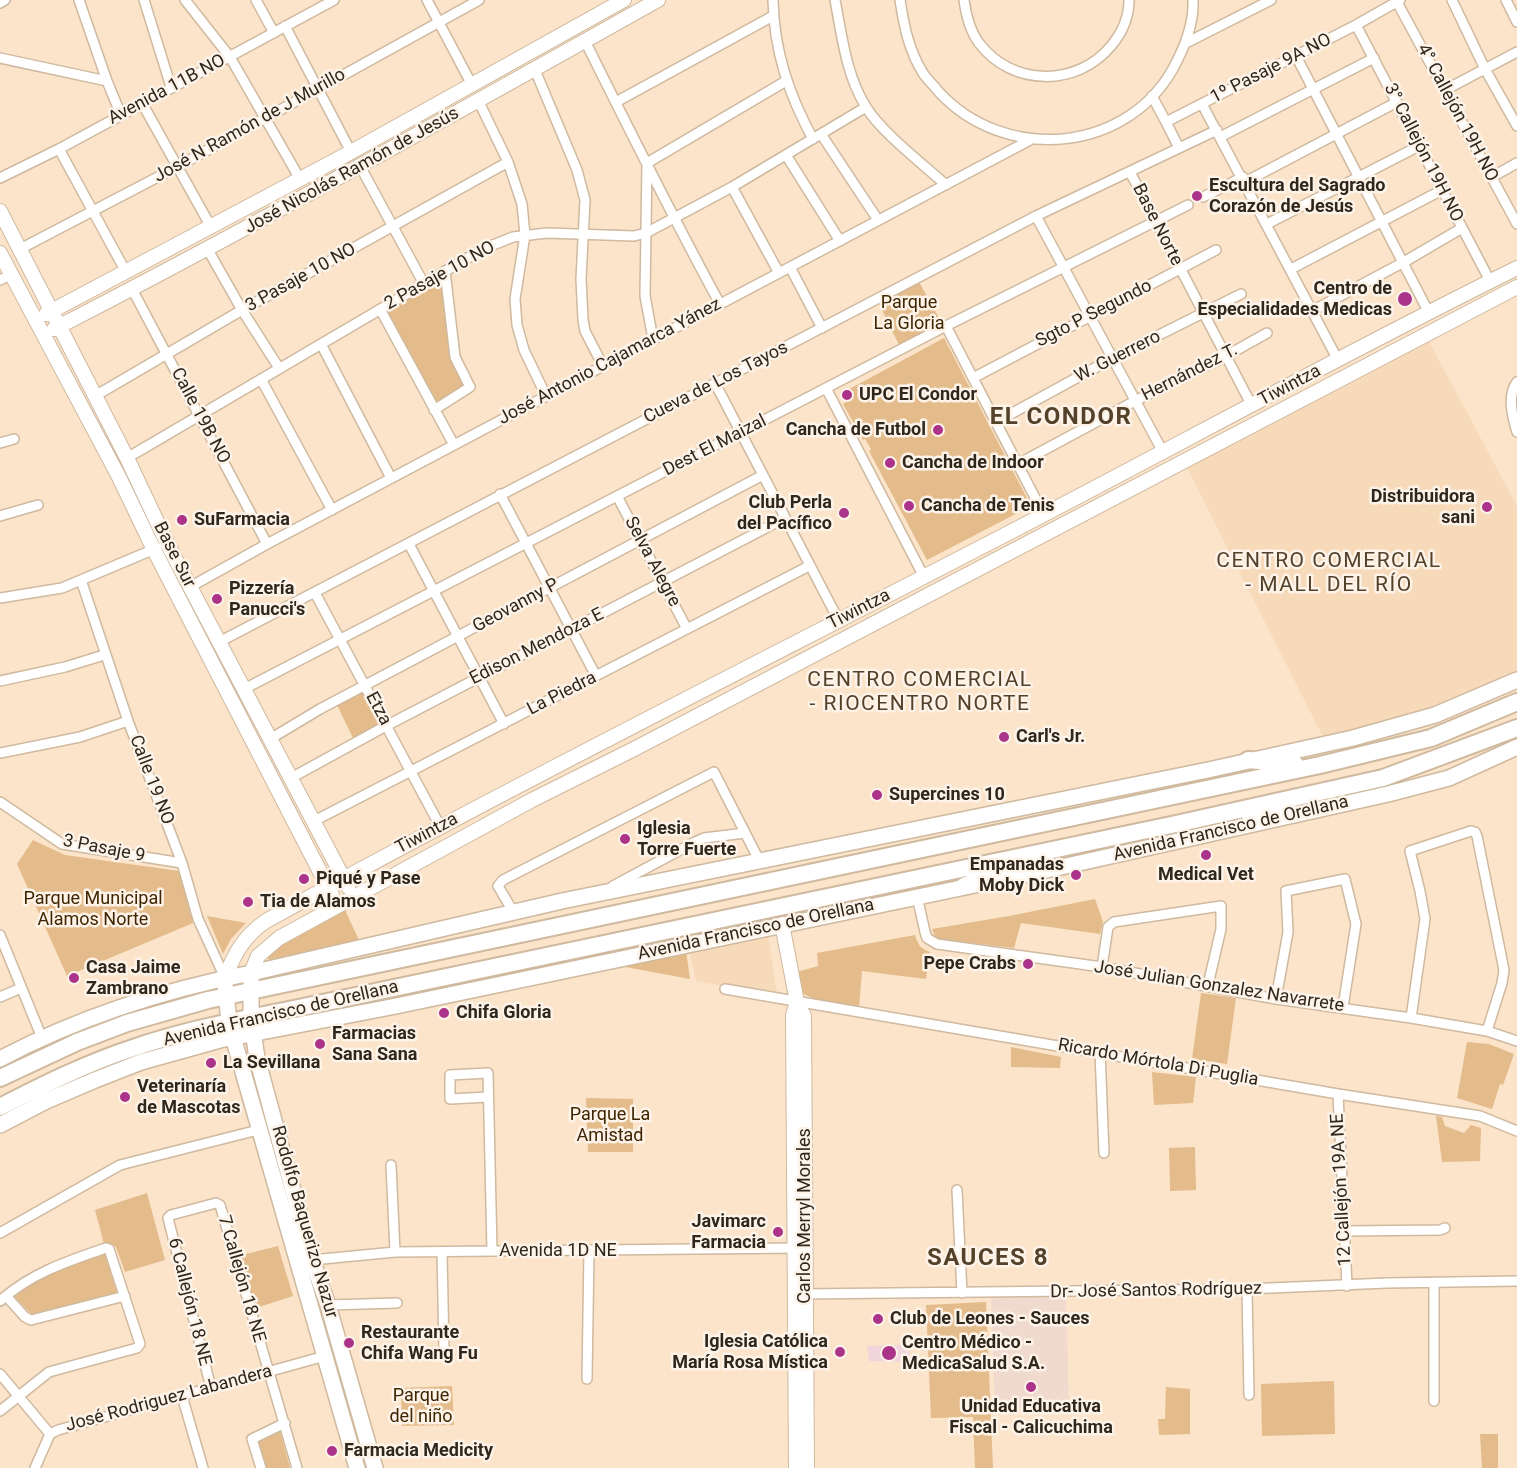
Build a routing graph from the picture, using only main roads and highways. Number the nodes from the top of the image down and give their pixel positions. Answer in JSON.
{"nodes":[{"id":1,"x":1517,"y":680,"type":"edge"},
{"id":2,"x":1516,"y":707,"type":"edge"},
{"id":3,"x":1517,"y":728,"type":"edge"},
{"id":4,"x":1517,"y":747,"type":"edge"},
{"id":5,"x":1459,"y":751,"type":"junction"},
{"id":6,"x":1248,"y":760,"type":"junction"},
{"id":7,"x":1320,"y":765,"type":"junction"},
{"id":8,"x":1220,"y":814,"type":"junction"},
{"id":9,"x":1294,"y":814,"type":"junction"},
{"id":10,"x":1062,"y":847,"type":"junction"},
{"id":11,"x":964,"y":886,"type":"junction"},
{"id":12,"x":251,"y":974,"type":"junction"},
{"id":13,"x":225,"y":978,"type":"junction"},
{"id":14,"x":250,"y":992,"type":"junction"},
{"id":15,"x":225,"y":996,"type":"junction"},
{"id":16,"x":252,"y":1026,"type":"junction"},
{"id":17,"x":231,"y":1030,"type":"junction"},
{"id":18,"x":0,"y":1059,"type":"edge"},
{"id":19,"x":0,"y":1078,"type":"edge"},
{"id":20,"x":0,"y":1107,"type":"edge"},
{"id":21,"x":0,"y":1125,"type":"edge"},
{"id":22,"x":357,"y":1468,"type":"edge"},
{"id":23,"x":375,"y":1468,"type":"edge"}],
"edges":[{"from":1,"to":6,"type":"main road"},
{"from":2,"to":5,"type":"highway"},
{"from":2,"to":7,"type":"highway","name":"Avenida Francisco de Orellana"},
{"from":3,"to":5,"type":"highway","name":"Avenida Francisco de Orellana"},
{"from":4,"to":9,"type":"main road","name":"Avenida Francisco de Orellana"},
{"from":5,"to":8,"type":"highway","name":"Avenida Francisco de Orellana"},
{"from":6,"to":7,"type":"highway"},
{"from":6,"to":12,"type":"main road"},
{"from":7,"to":14,"type":"highway","name":"Avenida Francisco de Orellana"},
{"from":8,"to":9,"type":"highway"},
{"from":8,"to":10,"type":"highway","name":"Avenida Francisco de Orellana"},
{"from":9,"to":11,"type":"main road","name":"Avenida Francisco de Orellana"},
{"from":10,"to":11,"type":"highway"},
{"from":10,"to":16,"type":"highway","name":"Avenida Francisco de Orellana"},
{"from":11,"to":16,"type":"main road","name":"Avenida Francisco de Orellana"},
{"from":12,"to":13,"type":"main road"},
{"from":12,"to":14,"type":"main road","name":"Rodolfo Baquerizo Nazur"},
{"from":13,"to":15,"type":"main road","name":"Rodolfo Baquerizo Nazur"},
{"from":13,"to":18,"type":"main road"},
{"from":14,"to":15,"type":"highway","name":"Avenida Francisco de Orellana"},
{"from":14,"to":16,"type":"main road","name":"Rodolfo Baquerizo Nazur"},
{"from":15,"to":17,"type":"main road","name":"Rodolfo Baquerizo Nazur"},
{"from":15,"to":19,"type":"highway","name":"Avenida Francisco de Orellana"},
{"from":16,"to":17,"type":"highway","name":"Avenida Francisco de Orellana"},
{"from":16,"to":23,"type":"main road","name":"Rodolfo Baquerizo Nazur"},
{"from":17,"to":20,"type":"highway","name":"Avenida Francisco de Orellana"},
{"from":17,"to":21,"type":"main road","name":"Avenida Francisco de Orellana"},
{"from":17,"to":22,"type":"main road","name":"Rodolfo Baquerizo Nazur"}]}
